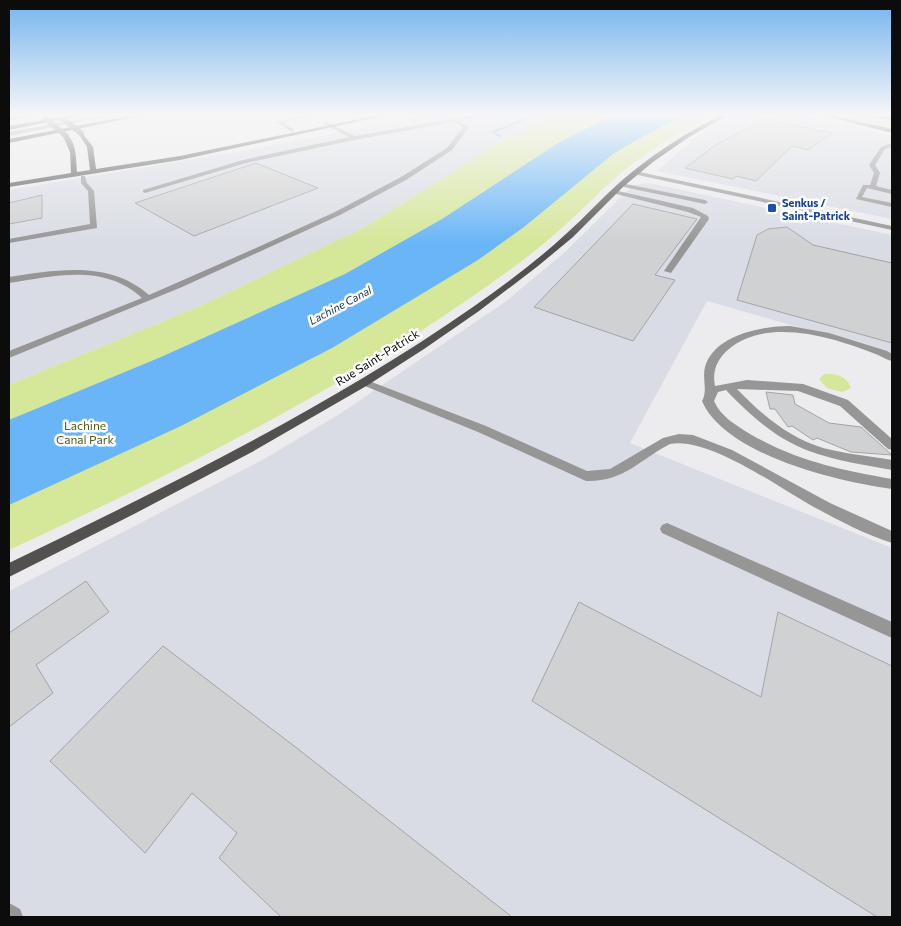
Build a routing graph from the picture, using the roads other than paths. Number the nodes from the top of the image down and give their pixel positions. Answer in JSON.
{"nodes":[{"id":1,"x":73,"y":158,"type":"edge"},
{"id":2,"x":91,"y":158,"type":"edge"},
{"id":3,"x":148,"y":158,"type":"edge"},
{"id":4,"x":178,"y":158,"type":"edge"},
{"id":5,"x":258,"y":158,"type":"edge"},
{"id":6,"x":438,"y":158,"type":"edge"},
{"id":7,"x":655,"y":158,"type":"edge"},
{"id":8,"x":876,"y":158,"type":"edge"},
{"id":9,"x":92,"y":169,"type":"junction"},
{"id":10,"x":74,"y":172,"type":"junction"},
{"id":11,"x":634,"y":173,"type":"junction"},
{"id":12,"x":83,"y":177,"type":"junction"},
{"id":13,"x":9,"y":179,"type":"edge"},
{"id":14,"x":9,"y":185,"type":"edge"},
{"id":15,"x":872,"y":188,"type":"junction"},
{"id":16,"x":617,"y":189,"type":"junction"},
{"id":17,"x":145,"y":191,"type":"dead end"},
{"id":18,"x":715,"y":191,"type":"junction"},
{"id":19,"x":892,"y":192,"type":"edge"},
{"id":20,"x":705,"y":202,"type":"junction"},
{"id":21,"x":892,"y":204,"type":"edge"},
{"id":22,"x":697,"y":212,"type":"junction"},
{"id":23,"x":892,"y":228,"type":"edge"},
{"id":24,"x":9,"y":241,"type":"edge"},
{"id":25,"x":668,"y":271,"type":"dead end"},
{"id":26,"x":9,"y":280,"type":"edge"},
{"id":27,"x":148,"y":298,"type":"junction"},
{"id":28,"x":9,"y":355,"type":"edge"},
{"id":29,"x":892,"y":358,"type":"edge"},
{"id":30,"x":364,"y":382,"type":"junction"},
{"id":31,"x":728,"y":386,"type":"junction"},
{"id":32,"x":711,"y":396,"type":"junction"},
{"id":33,"x":892,"y":446,"type":"edge"},
{"id":34,"x":892,"y":465,"type":"edge"},
{"id":35,"x":892,"y":484,"type":"edge"},
{"id":36,"x":667,"y":529,"type":"dead end"},
{"id":37,"x":892,"y":537,"type":"edge"},
{"id":38,"x":9,"y":570,"type":"edge"},
{"id":39,"x":892,"y":630,"type":"edge"},
{"id":40,"x":9,"y":914,"type":"edge"},
{"id":41,"x":12,"y":917,"type":"edge"}],
"edges":[{"from":1,"to":10,"type":"main road","bridge":true},
{"from":2,"to":9,"type":"main road"},
{"from":3,"to":9,"type":"main road"},
{"from":4,"to":9,"type":"main road"},
{"from":5,"to":17,"type":"street"},
{"from":6,"to":27,"type":"street"},
{"from":7,"to":11,"type":"main road","name":"Rue Saint-Patrick"},
{"from":8,"to":15,"type":"street"},
{"from":9,"to":10,"type":"main road"},
{"from":9,"to":12,"type":"street"},
{"from":10,"to":12,"type":"street"},
{"from":10,"to":13,"type":"main road"},
{"from":10,"to":14,"type":"main road"},
{"from":11,"to":16,"type":"main road","name":"Rue Saint-Patrick"},
{"from":11,"to":18,"type":"street"},
{"from":12,"to":24,"type":"street"},
{"from":15,"to":19,"type":"street"},
{"from":15,"to":21,"type":"street"},
{"from":16,"to":20,"type":"street"},
{"from":16,"to":22,"type":"street"},
{"from":16,"to":30,"type":"main road","name":"Rue Saint-Patrick"},
{"from":18,"to":20,"type":"street"},
{"from":18,"to":23,"type":"street"},
{"from":20,"to":22,"type":"street"},
{"from":22,"to":25,"type":"street"},
{"from":26,"to":27,"type":"street"},
{"from":27,"to":28,"type":"street"},
{"from":29,"to":32,"type":"street"},
{"from":30,"to":37,"type":"street"},
{"from":30,"to":38,"type":"main road","name":"Rue Saint-Patrick"},
{"from":31,"to":32,"type":"street"},
{"from":31,"to":33,"type":"street"},
{"from":31,"to":34,"type":"street"},
{"from":32,"to":35,"type":"street"},
{"from":36,"to":39,"type":"street"},
{"from":40,"to":41,"type":"street"}]}
